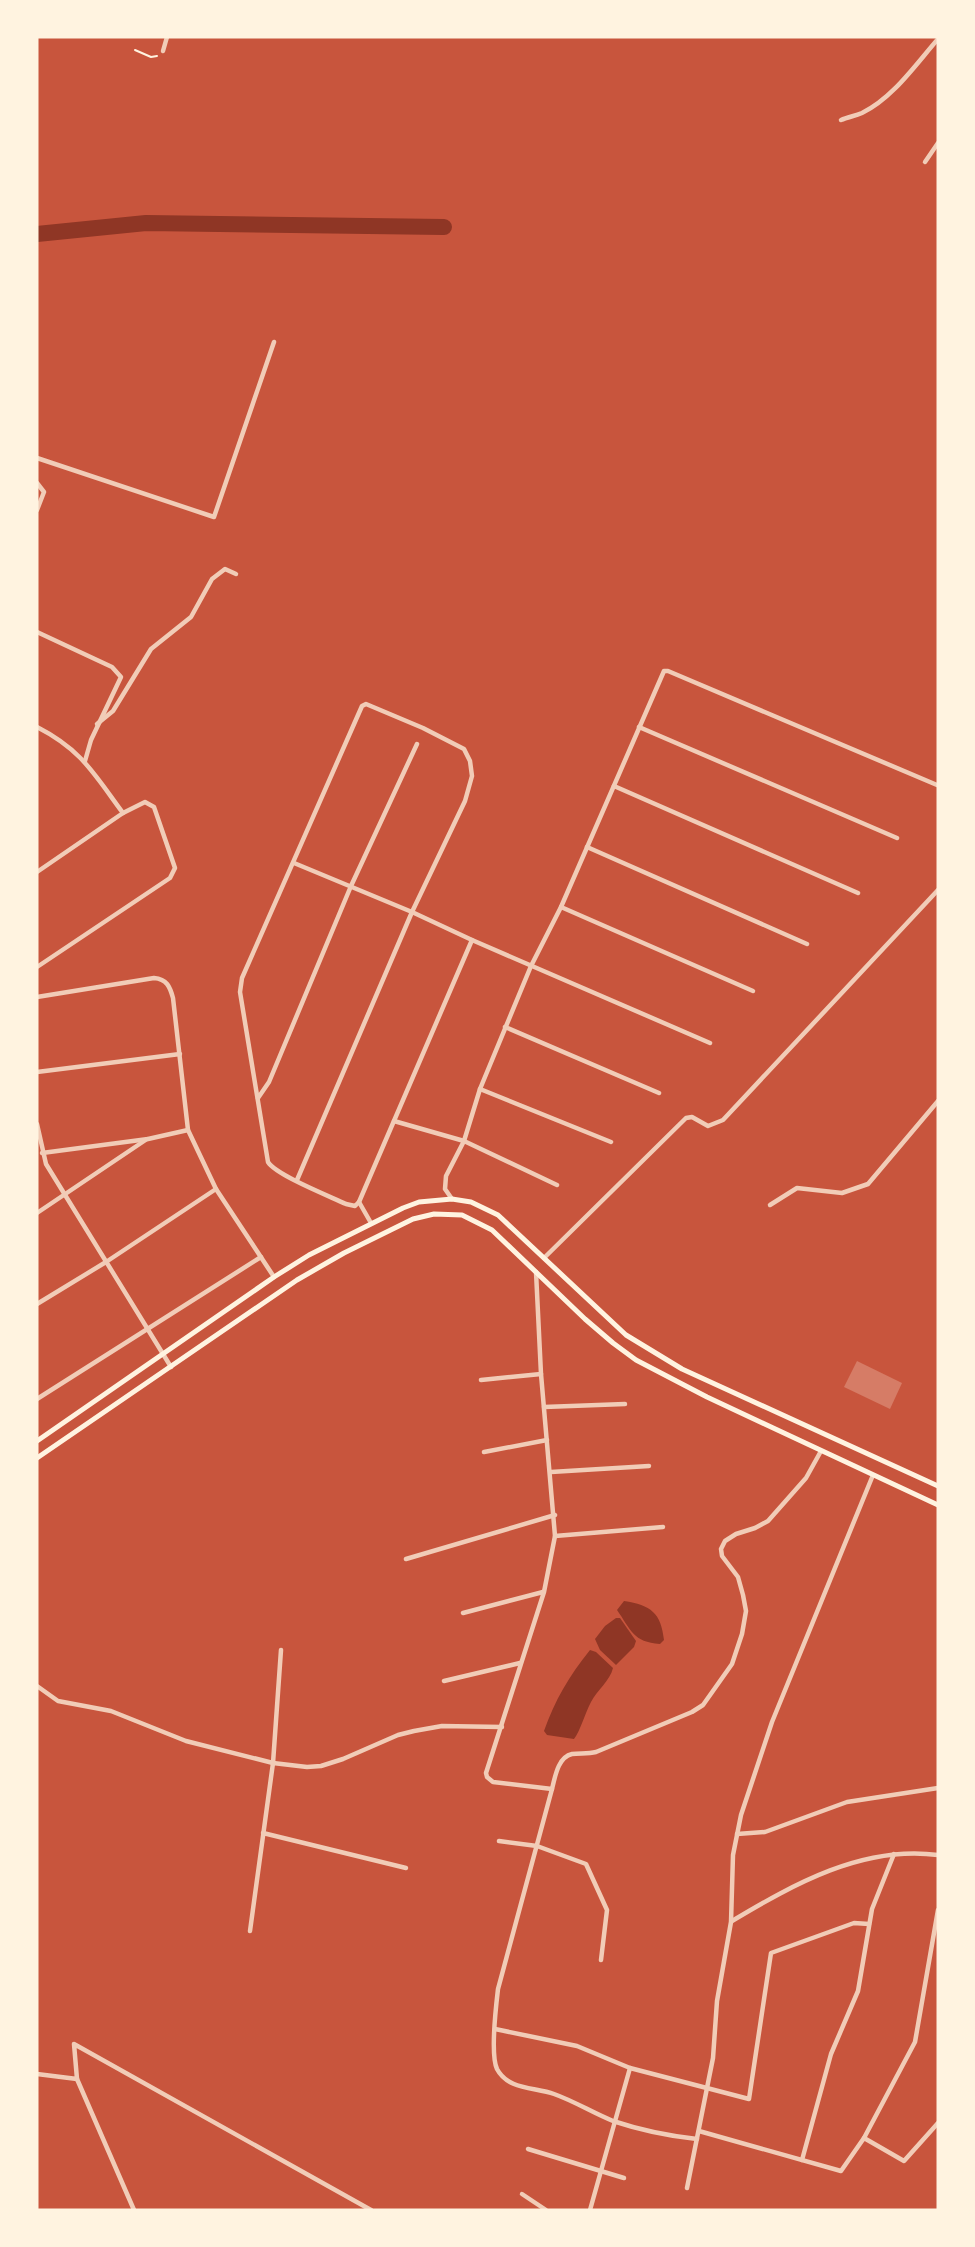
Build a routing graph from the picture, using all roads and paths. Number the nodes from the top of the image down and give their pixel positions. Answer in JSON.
{"nodes":[{"id":1,"x":167,"y":37,"type":"edge"},
{"id":2,"x":938,"y":39,"type":"edge"},
{"id":3,"x":135,"y":50,"type":"dead end"},
{"id":4,"x":163,"y":51,"type":"joint"},
{"id":5,"x":841,"y":120,"type":"dead end"},
{"id":6,"x":938,"y":143,"type":"edge"},
{"id":7,"x":925,"y":162,"type":"dead end"},
{"id":8,"x":274,"y":342,"type":"dead end"},
{"id":9,"x":37,"y":458,"type":"edge"},
{"id":10,"x":37,"y":483,"type":"edge"},
{"id":11,"x":37,"y":510,"type":"edge"},
{"id":12,"x":236,"y":573,"type":"dead end"},
{"id":13,"x":37,"y":632,"type":"edge"},
{"id":14,"x":97,"y":724,"type":"junction"},
{"id":15,"x":37,"y":727,"type":"edge"},
{"id":16,"x":639,"y":727,"type":"junction"},
{"id":17,"x":417,"y":744,"type":"dead end"},
{"id":18,"x":85,"y":761,"type":"junction"},
{"id":19,"x":937,"y":785,"type":"edge"},
{"id":20,"x":614,"y":786,"type":"junction"},
{"id":21,"x":123,"y":813,"type":"junction"},
{"id":22,"x":897,"y":838,"type":"dead end"},
{"id":23,"x":587,"y":847,"type":"junction"},
{"id":24,"x":294,"y":863,"type":"junction"},
{"id":25,"x":39,"y":868,"type":"edge"},
{"id":26,"x":351,"y":886,"type":"junction"},
{"id":27,"x":938,"y":890,"type":"edge"},
{"id":28,"x":858,"y":893,"type":"dead end"},
{"id":29,"x":561,"y":907,"type":"junction"},
{"id":30,"x":412,"y":912,"type":"junction"},
{"id":31,"x":472,"y":940,"type":"junction"},
{"id":32,"x":807,"y":944,"type":"dead end"},
{"id":33,"x":531,"y":966,"type":"junction"},
{"id":34,"x":37,"y":967,"type":"edge"},
{"id":35,"x":754,"y":991,"type":"dead end"},
{"id":36,"x":37,"y":997,"type":"edge"},
{"id":37,"x":505,"y":1027,"type":"junction"},
{"id":38,"x":710,"y":1043,"type":"dead end"},
{"id":39,"x":180,"y":1054,"type":"junction"},
{"id":40,"x":37,"y":1072,"type":"edge"},
{"id":41,"x":480,"y":1088,"type":"junction"},
{"id":42,"x":659,"y":1093,"type":"dead end"},
{"id":43,"x":258,"y":1098,"type":"junction"},
{"id":44,"x":938,"y":1101,"type":"edge"},
{"id":45,"x":394,"y":1121,"type":"junction"},
{"id":46,"x":37,"y":1124,"type":"edge"},
{"id":47,"x":188,"y":1130,"type":"junction"},
{"id":48,"x":148,"y":1139,"type":"junction"},
{"id":49,"x":464,"y":1142,"type":"junction"},
{"id":50,"x":611,"y":1142,"type":"dead end"},
{"id":51,"x":42,"y":1153,"type":"junction"},
{"id":52,"x":297,"y":1181,"type":"junction"},
{"id":53,"x":558,"y":1185,"type":"dead end"},
{"id":54,"x":216,"y":1189,"type":"junction"},
{"id":55,"x":65,"y":1196,"type":"junction"},
{"id":56,"x":452,"y":1199,"type":"junction"},
{"id":57,"x":359,"y":1202,"type":"junction"},
{"id":58,"x":770,"y":1205,"type":"dead end"},
{"id":59,"x":37,"y":1213,"type":"edge"},
{"id":60,"x":371,"y":1223,"type":"junction"},
{"id":61,"x":261,"y":1257,"type":"junction"},
{"id":62,"x":544,"y":1258,"type":"junction"},
{"id":63,"x":106,"y":1262,"type":"junction"},
{"id":64,"x":536,"y":1272,"type":"junction"},
{"id":65,"x":274,"y":1277,"type":"junction"},
{"id":66,"x":37,"y":1304,"type":"edge"},
{"id":67,"x":596,"y":1307,"type":"junction"},
{"id":68,"x":585,"y":1319,"type":"junction"},
{"id":69,"x":148,"y":1328,"type":"junction"},
{"id":70,"x":163,"y":1353,"type":"junction"},
{"id":71,"x":171,"y":1367,"type":"junction"},
{"id":72,"x":541,"y":1374,"type":"junction"},
{"id":73,"x":481,"y":1380,"type":"dead end"},
{"id":74,"x":37,"y":1399,"type":"edge"},
{"id":75,"x":625,"y":1404,"type":"dead end"},
{"id":76,"x":544,"y":1407,"type":"junction"},
{"id":77,"x":547,"y":1440,"type":"junction"},
{"id":78,"x":37,"y":1441,"type":"edge"},
{"id":79,"x":821,"y":1451,"type":"junction"},
{"id":80,"x":484,"y":1452,"type":"dead end"},
{"id":81,"x":37,"y":1458,"type":"edge"},
{"id":82,"x":649,"y":1466,"type":"dead end"},
{"id":83,"x":551,"y":1472,"type":"junction"},
{"id":84,"x":907,"y":1472,"type":"junction"},
{"id":85,"x":873,"y":1475,"type":"junction"},
{"id":86,"x":938,"y":1486,"type":"edge"},
{"id":87,"x":902,"y":1488,"type":"junction"},
{"id":88,"x":938,"y":1504,"type":"edge"},
{"id":89,"x":555,"y":1515,"type":"junction"},
{"id":90,"x":663,"y":1527,"type":"dead end"},
{"id":91,"x":555,"y":1536,"type":"junction"},
{"id":92,"x":406,"y":1559,"type":"dead end"},
{"id":93,"x":544,"y":1592,"type":"junction"},
{"id":94,"x":463,"y":1613,"type":"dead end"},
{"id":95,"x":281,"y":1650,"type":"dead end"},
{"id":96,"x":520,"y":1663,"type":"junction"},
{"id":97,"x":444,"y":1681,"type":"dead end"},
{"id":98,"x":37,"y":1686,"type":"edge"},
{"id":99,"x":502,"y":1727,"type":"junction"},
{"id":100,"x":273,"y":1763,"type":"junction"},
{"id":101,"x":938,"y":1788,"type":"edge"},
{"id":102,"x":552,"y":1789,"type":"junction"},
{"id":103,"x":263,"y":1833,"type":"junction"},
{"id":104,"x":737,"y":1834,"type":"junction"},
{"id":105,"x":499,"y":1841,"type":"dead end"},
{"id":106,"x":537,"y":1846,"type":"junction"},
{"id":107,"x":894,"y":1854,"type":"junction"},
{"id":108,"x":938,"y":1855,"type":"edge"},
{"id":109,"x":406,"y":1868,"type":"dead end"},
{"id":110,"x":938,"y":1910,"type":"edge"},
{"id":111,"x":731,"y":1922,"type":"junction"},
{"id":112,"x":869,"y":1924,"type":"junction"},
{"id":113,"x":250,"y":1931,"type":"dead end"},
{"id":114,"x":601,"y":1960,"type":"dead end"},
{"id":115,"x":495,"y":2029,"type":"junction"},
{"id":116,"x":630,"y":2068,"type":"junction"},
{"id":117,"x":37,"y":2074,"type":"edge"},
{"id":118,"x":77,"y":2079,"type":"junction"},
{"id":119,"x":709,"y":2088,"type":"junction"},
{"id":120,"x":614,"y":2121,"type":"junction"},
{"id":121,"x":938,"y":2123,"type":"edge"},
{"id":122,"x":699,"y":2131,"type":"junction"},
{"id":123,"x":864,"y":2138,"type":"junction"},
{"id":124,"x":697,"y":2139,"type":"junction"},
{"id":125,"x":528,"y":2149,"type":"dead end"},
{"id":126,"x":802,"y":2160,"type":"junction"},
{"id":127,"x":602,"y":2170,"type":"junction"},
{"id":128,"x":624,"y":2178,"type":"dead end"},
{"id":129,"x":687,"y":2188,"type":"dead end"},
{"id":130,"x":522,"y":2194,"type":"dead end"},
{"id":131,"x":134,"y":2210,"type":"edge"},
{"id":132,"x":371,"y":2210,"type":"edge"},
{"id":133,"x":546,"y":2210,"type":"edge"},
{"id":134,"x":590,"y":2210,"type":"edge"}],
"edges":[{"from":1,"to":4,"type":"street"},
{"from":2,"to":5,"type":"street"},
{"from":3,"to":4,"type":"path"},
{"from":6,"to":7,"type":"street"},
{"from":8,"to":9,"type":"street"},
{"from":10,"to":11,"type":"street"},
{"from":12,"to":14,"type":"street"},
{"from":13,"to":14,"type":"street"},
{"from":14,"to":18,"type":"street"},
{"from":15,"to":18,"type":"street"},
{"from":16,"to":19,"type":"street"},
{"from":16,"to":20,"type":"street"},
{"from":16,"to":22,"type":"street"},
{"from":17,"to":26,"type":"street"},
{"from":18,"to":21,"type":"street"},
{"from":20,"to":23,"type":"street"},
{"from":20,"to":28,"type":"street"},
{"from":21,"to":25,"type":"street"},
{"from":21,"to":34,"type":"street"},
{"from":23,"to":29,"type":"street"},
{"from":23,"to":32,"type":"street"},
{"from":24,"to":26,"type":"street"},
{"from":24,"to":30,"type":"street"},
{"from":24,"to":43,"type":"street"},
{"from":26,"to":30,"type":"street"},
{"from":26,"to":43,"type":"street"},
{"from":27,"to":62,"type":"street"},
{"from":29,"to":33,"type":"street"},
{"from":29,"to":35,"type":"street"},
{"from":30,"to":31,"type":"street"},
{"from":30,"to":52,"type":"street"},
{"from":31,"to":33,"type":"street"},
{"from":31,"to":45,"type":"street"},
{"from":33,"to":37,"type":"street"},
{"from":33,"to":38,"type":"street"},
{"from":36,"to":39,"type":"street"},
{"from":37,"to":41,"type":"street"},
{"from":37,"to":42,"type":"street"},
{"from":39,"to":40,"type":"street"},
{"from":39,"to":47,"type":"street"},
{"from":41,"to":49,"type":"street"},
{"from":41,"to":50,"type":"street"},
{"from":43,"to":52,"type":"street"},
{"from":44,"to":58,"type":"street"},
{"from":45,"to":49,"type":"street"},
{"from":45,"to":57,"type":"street"},
{"from":46,"to":51,"type":"street"},
{"from":47,"to":48,"type":"street"},
{"from":47,"to":54,"type":"street"},
{"from":48,"to":51,"type":"street"},
{"from":48,"to":55,"type":"street"},
{"from":49,"to":53,"type":"street"},
{"from":49,"to":56,"type":"street"},
{"from":51,"to":55,"type":"street"},
{"from":52,"to":57,"type":"street"},
{"from":54,"to":61,"type":"street"},
{"from":54,"to":63,"type":"street"},
{"from":55,"to":59,"type":"street"},
{"from":55,"to":63,"type":"street"},
{"from":56,"to":60,"type":"main road"},
{"from":56,"to":62,"type":"main road"},
{"from":57,"to":60,"type":"street"},
{"from":60,"to":65,"type":"main road"},
{"from":61,"to":65,"type":"street"},
{"from":61,"to":69,"type":"street"},
{"from":62,"to":67,"type":"main road"},
{"from":63,"to":66,"type":"street"},
{"from":63,"to":69,"type":"street"},
{"from":64,"to":68,"type":"main road"},
{"from":64,"to":71,"type":"main road"},
{"from":64,"to":72,"type":"street"},
{"from":65,"to":70,"type":"main road"},
{"from":67,"to":68,"type":"main road"},
{"from":67,"to":84,"type":"main road"},
{"from":68,"to":79,"type":"main road"},
{"from":69,"to":70,"type":"street"},
{"from":69,"to":74,"type":"street"},
{"from":70,"to":71,"type":"street"},
{"from":70,"to":78,"type":"main road"},
{"from":71,"to":81,"type":"main road"},
{"from":72,"to":73,"type":"street"},
{"from":72,"to":76,"type":"street"},
{"from":75,"to":76,"type":"street"},
{"from":76,"to":77,"type":"street"},
{"from":77,"to":80,"type":"street"},
{"from":77,"to":83,"type":"street"},
{"from":79,"to":85,"type":"main road"},
{"from":79,"to":102,"type":"street"},
{"from":82,"to":83,"type":"street"},
{"from":83,"to":89,"type":"street"},
{"from":84,"to":86,"type":"main road"},
{"from":84,"to":87,"type":"main road"},
{"from":85,"to":87,"type":"main road"},
{"from":85,"to":104,"type":"street"},
{"from":87,"to":88,"type":"main road"},
{"from":89,"to":91,"type":"street"},
{"from":89,"to":92,"type":"street"},
{"from":90,"to":91,"type":"street"},
{"from":91,"to":93,"type":"street"},
{"from":93,"to":94,"type":"street"},
{"from":93,"to":96,"type":"street"},
{"from":95,"to":100,"type":"street"},
{"from":96,"to":97,"type":"street"},
{"from":96,"to":99,"type":"street"},
{"from":98,"to":100,"type":"street"},
{"from":99,"to":100,"type":"street"},
{"from":99,"to":102,"type":"street"},
{"from":100,"to":103,"type":"street"},
{"from":101,"to":104,"type":"street"},
{"from":102,"to":106,"type":"street"},
{"from":103,"to":109,"type":"street"},
{"from":103,"to":113,"type":"street"},
{"from":104,"to":111,"type":"street"},
{"from":105,"to":106,"type":"street"},
{"from":106,"to":114,"type":"street"},
{"from":106,"to":115,"type":"street"},
{"from":107,"to":108,"type":"street"},
{"from":107,"to":111,"type":"street"},
{"from":107,"to":112,"type":"street"},
{"from":110,"to":123,"type":"street"},
{"from":111,"to":119,"type":"street"},
{"from":112,"to":119,"type":"street"},
{"from":112,"to":126,"type":"street"},
{"from":115,"to":116,"type":"street"},
{"from":115,"to":120,"type":"street"},
{"from":116,"to":119,"type":"street"},
{"from":116,"to":120,"type":"street"},
{"from":117,"to":118,"type":"street"},
{"from":118,"to":131,"type":"street"},
{"from":118,"to":132,"type":"street"},
{"from":119,"to":122,"type":"street"},
{"from":120,"to":124,"type":"street"},
{"from":120,"to":127,"type":"street"},
{"from":121,"to":123,"type":"street"},
{"from":122,"to":124,"type":"street"},
{"from":122,"to":126,"type":"street"},
{"from":123,"to":126,"type":"street"},
{"from":124,"to":129,"type":"street"},
{"from":125,"to":127,"type":"street"},
{"from":127,"to":128,"type":"street"},
{"from":127,"to":134,"type":"street"},
{"from":130,"to":133,"type":"street"}]}
